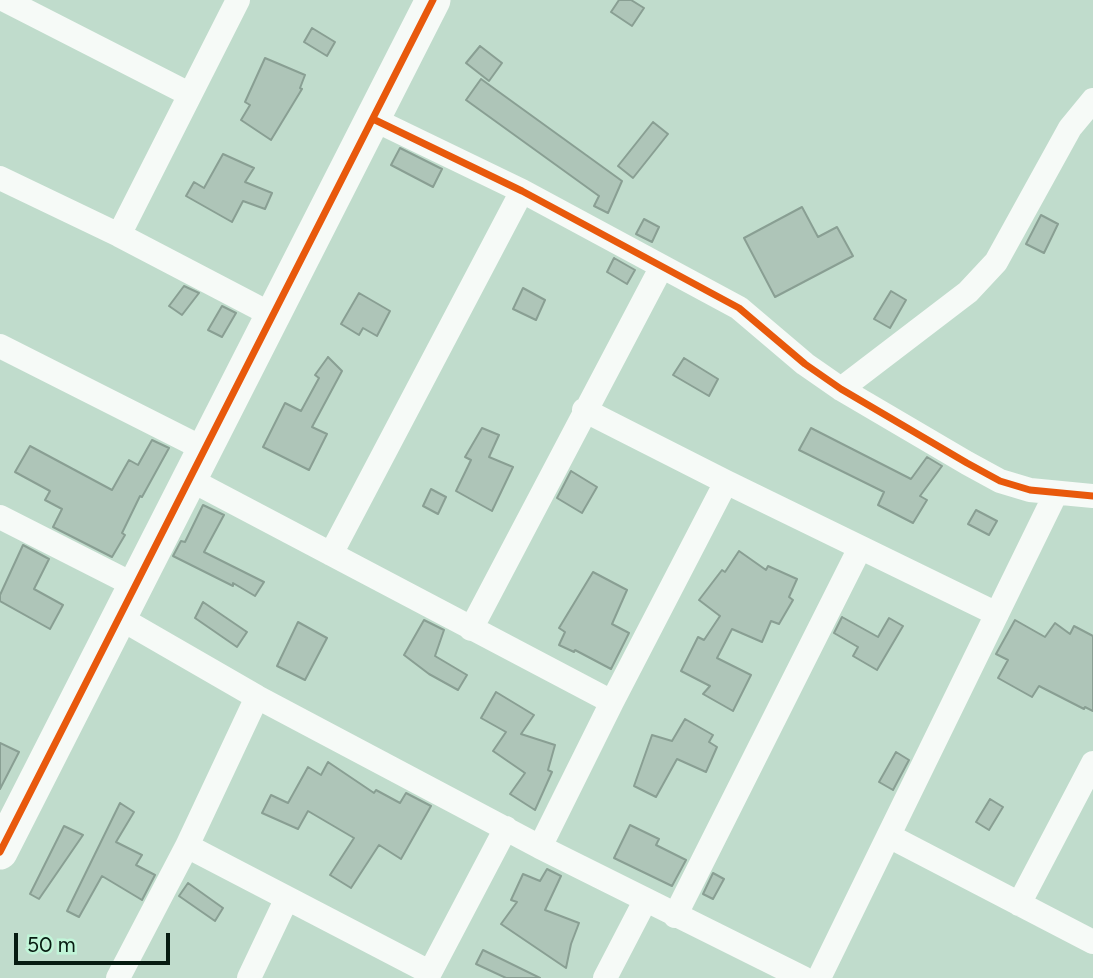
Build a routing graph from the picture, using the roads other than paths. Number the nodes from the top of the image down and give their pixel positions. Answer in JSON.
{"nodes":[{"id":1,"x":5,"y":0,"type":"edge"},
{"id":2,"x":238,"y":0,"type":"edge"},
{"id":3,"x":433,"y":0,"type":"edge"},
{"id":4,"x":189,"y":94,"type":"junction"},
{"id":5,"x":1093,"y":100,"type":"edge"},
{"id":6,"x":373,"y":119,"type":"junction"},
{"id":7,"x":0,"y":178,"type":"edge"},
{"id":8,"x":522,"y":191,"type":"junction"},
{"id":9,"x":119,"y":235,"type":"junction"},
{"id":10,"x":661,"y":268,"type":"junction"},
{"id":11,"x":274,"y":316,"type":"junction"},
{"id":12,"x":0,"y":346,"type":"edge"},
{"id":13,"x":841,"y":389,"type":"junction"},
{"id":14,"x":584,"y":410,"type":"junction"},
{"id":15,"x":197,"y":464,"type":"junction"},
{"id":16,"x":726,"y":482,"type":"junction"},
{"id":17,"x":1056,"y":493,"type":"junction"},
{"id":18,"x":1091,"y":494,"type":"edge"},
{"id":19,"x":0,"y":517,"type":"edge"},
{"id":20,"x":860,"y":548,"type":"junction"},
{"id":21,"x":331,"y":554,"type":"junction"},
{"id":22,"x":136,"y":586,"type":"junction"},
{"id":23,"x":997,"y":614,"type":"junction"},
{"id":24,"x":120,"y":618,"type":"junction"},
{"id":25,"x":471,"y":629,"type":"junction"},
{"id":26,"x":257,"y":697,"type":"junction"},
{"id":27,"x":612,"y":702,"type":"junction"},
{"id":28,"x":1093,"y":763,"type":"edge"},
{"id":29,"x":506,"y":828,"type":"junction"},
{"id":30,"x":889,"y":836,"type":"junction"},
{"id":31,"x":187,"y":846,"type":"junction"},
{"id":32,"x":540,"y":847,"type":"junction"},
{"id":33,"x":0,"y":852,"type":"edge"},
{"id":34,"x":286,"y":898,"type":"junction"},
{"id":35,"x":645,"y":901,"type":"junction"},
{"id":36,"x":1019,"y":904,"type":"junction"},
{"id":37,"x":675,"y":916,"type":"junction"},
{"id":38,"x":1093,"y":942,"type":"edge"},
{"id":39,"x":428,"y":975,"type":"edge"},
{"id":40,"x":118,"y":978,"type":"edge"},
{"id":41,"x":249,"y":978,"type":"edge"},
{"id":42,"x":606,"y":978,"type":"edge"},
{"id":43,"x":803,"y":978,"type":"edge"},
{"id":44,"x":819,"y":978,"type":"edge"}],
"edges":[{"from":1,"to":4,"type":"street"},
{"from":2,"to":4,"type":"street"},
{"from":3,"to":6,"type":"street"},
{"from":4,"to":9,"type":"street"},
{"from":5,"to":13,"type":"street"},
{"from":6,"to":8,"type":"street"},
{"from":6,"to":11,"type":"street"},
{"from":7,"to":9,"type":"street"},
{"from":8,"to":10,"type":"street"},
{"from":8,"to":21,"type":"street"},
{"from":9,"to":11,"type":"street"},
{"from":10,"to":13,"type":"street"},
{"from":10,"to":14,"type":"street"},
{"from":11,"to":15,"type":"street"},
{"from":12,"to":15,"type":"street"},
{"from":13,"to":17,"type":"street"},
{"from":14,"to":16,"type":"street"},
{"from":14,"to":25,"type":"street"},
{"from":15,"to":21,"type":"street"},
{"from":15,"to":22,"type":"street"},
{"from":16,"to":20,"type":"street"},
{"from":16,"to":27,"type":"street"},
{"from":17,"to":18,"type":"street"},
{"from":17,"to":23,"type":"street"},
{"from":19,"to":22,"type":"street"},
{"from":20,"to":23,"type":"street"},
{"from":20,"to":37,"type":"street"},
{"from":21,"to":25,"type":"street"},
{"from":22,"to":24,"type":"street"},
{"from":23,"to":30,"type":"street"},
{"from":24,"to":26,"type":"street"},
{"from":24,"to":33,"type":"street"},
{"from":25,"to":27,"type":"street"},
{"from":26,"to":29,"type":"street"},
{"from":26,"to":31,"type":"street"},
{"from":27,"to":32,"type":"street"},
{"from":28,"to":36,"type":"street"},
{"from":29,"to":32,"type":"street"},
{"from":29,"to":39,"type":"street"},
{"from":30,"to":36,"type":"street"},
{"from":30,"to":44,"type":"street"},
{"from":31,"to":34,"type":"street"},
{"from":31,"to":40,"type":"street"},
{"from":32,"to":35,"type":"street"},
{"from":34,"to":39,"type":"street"},
{"from":34,"to":41,"type":"street"},
{"from":35,"to":37,"type":"street"},
{"from":35,"to":42,"type":"street"},
{"from":36,"to":38,"type":"street"},
{"from":37,"to":43,"type":"street"}]}
